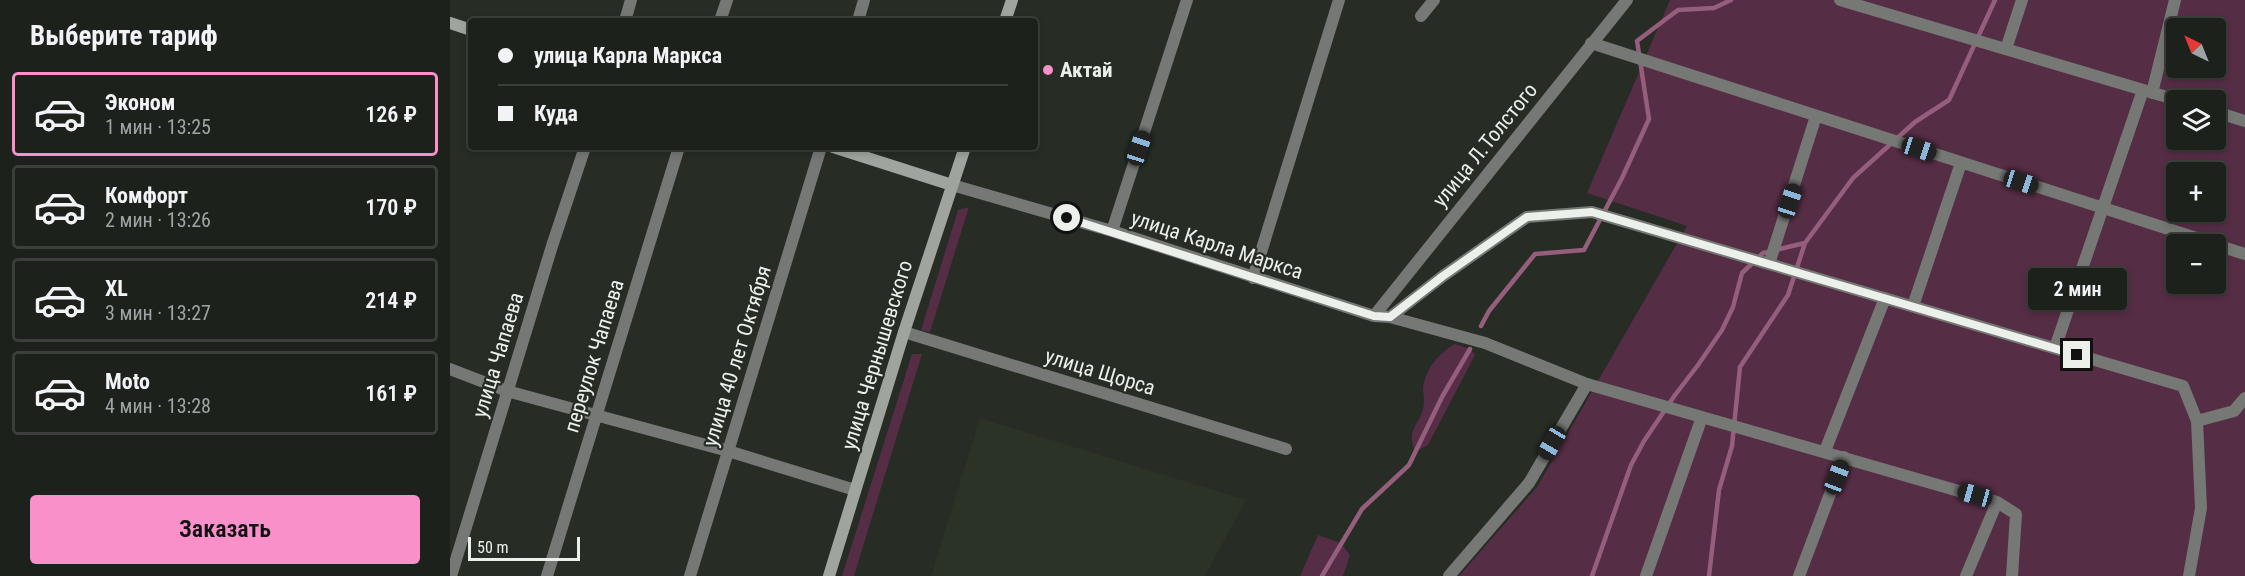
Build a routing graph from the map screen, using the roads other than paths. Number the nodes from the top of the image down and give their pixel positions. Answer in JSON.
{"nodes":[{"id":1,"x":631,"y":0,"type":"edge"},
{"id":2,"x":727,"y":0,"type":"edge"},
{"id":3,"x":864,"y":0,"type":"edge"},
{"id":4,"x":1012,"y":0,"type":"edge"},
{"id":5,"x":1187,"y":0,"type":"edge"},
{"id":6,"x":1339,"y":0,"type":"edge"},
{"id":7,"x":1434,"y":0,"type":"edge"},
{"id":8,"x":1627,"y":0,"type":"edge"},
{"id":9,"x":1840,"y":0,"type":"edge"},
{"id":10,"x":2022,"y":0,"type":"edge"},
{"id":11,"x":2175,"y":0,"type":"edge"},
{"id":12,"x":1421,"y":16,"type":"dead end"},
{"id":13,"x":626,"y":18,"type":"edge"},
{"id":14,"x":721,"y":18,"type":"edge"},
{"id":15,"x":859,"y":18,"type":"edge"},
{"id":16,"x":1006,"y":18,"type":"edge"},
{"id":17,"x":450,"y":23,"type":"edge"},
{"id":18,"x":468,"y":29,"type":"edge"},
{"id":19,"x":1591,"y":43,"type":"junction"},
{"id":20,"x":2006,"y":49,"type":"junction"},
{"id":21,"x":2147,"y":91,"type":"junction"},
{"id":22,"x":2166,"y":97,"type":"edge"},
{"id":23,"x":2226,"y":115,"type":"edge"},
{"id":24,"x":1816,"y":116,"type":"junction"},
{"id":25,"x":2245,"y":121,"type":"edge"},
{"id":26,"x":584,"y":150,"type":"edge"},
{"id":27,"x":678,"y":150,"type":"edge"},
{"id":28,"x":820,"y":150,"type":"edge"},
{"id":29,"x":842,"y":150,"type":"edge"},
{"id":30,"x":964,"y":150,"type":"edge"},
{"id":31,"x":1961,"y":163,"type":"junction"},
{"id":32,"x":952,"y":185,"type":"junction"},
{"id":33,"x":2101,"y":208,"type":"junction"},
{"id":34,"x":1112,"y":231,"type":"junction"},
{"id":35,"x":2181,"y":234,"type":"edge"},
{"id":36,"x":2226,"y":248,"type":"edge"},
{"id":37,"x":2245,"y":254,"type":"edge"},
{"id":38,"x":1769,"y":264,"type":"junction"},
{"id":39,"x":1252,"y":278,"type":"junction"},
{"id":40,"x":1885,"y":298,"type":"junction"},
{"id":41,"x":1913,"y":306,"type":"junction"},
{"id":42,"x":1374,"y":316,"type":"junction"},
{"id":43,"x":1390,"y":317,"type":"junction"},
{"id":44,"x":904,"y":332,"type":"junction"},
{"id":45,"x":2055,"y":348,"type":"junction"},
{"id":46,"x":450,"y":369,"type":"edge"},
{"id":47,"x":1587,"y":384,"type":"junction"},
{"id":48,"x":507,"y":391,"type":"junction"},
{"id":49,"x":2245,"y":398,"type":"edge"},
{"id":50,"x":596,"y":415,"type":"junction"},
{"id":51,"x":1702,"y":417,"type":"junction"},
{"id":52,"x":2197,"y":421,"type":"junction"},
{"id":53,"x":1286,"y":449,"type":"dead end"},
{"id":54,"x":728,"y":451,"type":"junction"},
{"id":55,"x":1825,"y":451,"type":"junction"},
{"id":56,"x":1844,"y":457,"type":"junction"},
{"id":57,"x":855,"y":490,"type":"junction"},
{"id":58,"x":1997,"y":502,"type":"junction"},
{"id":59,"x":451,"y":576,"type":"edge"},
{"id":60,"x":547,"y":576,"type":"edge"},
{"id":61,"x":690,"y":576,"type":"edge"},
{"id":62,"x":829,"y":576,"type":"edge"},
{"id":63,"x":1449,"y":576,"type":"edge"},
{"id":64,"x":1646,"y":576,"type":"edge"},
{"id":65,"x":1799,"y":576,"type":"edge"},
{"id":66,"x":1966,"y":576,"type":"edge"},
{"id":67,"x":2012,"y":576,"type":"edge"},
{"id":68,"x":2189,"y":576,"type":"edge"}],
"edges":[{"from":1,"to":13,"type":"street"},
{"from":2,"to":14,"type":"street"},
{"from":3,"to":15,"type":"street"},
{"from":4,"to":16,"type":"street"},
{"from":5,"to":34,"type":"street"},
{"from":6,"to":39,"type":"street"},
{"from":7,"to":12,"type":"street"},
{"from":8,"to":19,"type":"street","name":"улица Л.Толстого"},
{"from":9,"to":20,"type":"street"},
{"from":10,"to":20,"type":"street"},
{"from":11,"to":21,"type":"street"},
{"from":17,"to":18,"type":"street"},
{"from":19,"to":24,"type":"street"},
{"from":19,"to":42,"type":"street","name":"улица Л.Толстого"},
{"from":20,"to":21,"type":"street"},
{"from":21,"to":22,"type":"street"},
{"from":21,"to":33,"type":"street"},
{"from":23,"to":25,"type":"street"},
{"from":24,"to":31,"type":"street"},
{"from":24,"to":38,"type":"street"},
{"from":26,"to":48,"type":"street","name":"улица Чапаева"},
{"from":27,"to":50,"type":"street","name":"переулок Чапаева"},
{"from":28,"to":54,"type":"street","name":"улица 40 лет Октября"},
{"from":29,"to":32,"type":"street","name":"улица Карла Маркса"},
{"from":30,"to":32,"type":"street","name":"улица Чернышевского"},
{"from":31,"to":33,"type":"street"},
{"from":31,"to":41,"type":"street"},
{"from":32,"to":34,"type":"street","name":"улица Карла Маркса"},
{"from":32,"to":44,"type":"street","name":"улица Чернышевского"},
{"from":33,"to":35,"type":"street"},
{"from":33,"to":45,"type":"street"},
{"from":34,"to":39,"type":"street","name":"улица Карла Маркса"},
{"from":36,"to":37,"type":"street"},
{"from":38,"to":40,"type":"street"},
{"from":38,"to":43,"type":"street"},
{"from":39,"to":42,"type":"street","name":"улица Карла Маркса"},
{"from":40,"to":41,"type":"street"},
{"from":40,"to":55,"type":"street"},
{"from":41,"to":45,"type":"street"},
{"from":42,"to":43,"type":"street","name":"улица Карла Маркса"},
{"from":43,"to":47,"type":"street","name":"улица Карла Маркса"},
{"from":44,"to":53,"type":"street","name":"улица Щорса"},
{"from":44,"to":57,"type":"street","name":"улица Чернышевского"},
{"from":45,"to":52,"type":"street"},
{"from":46,"to":48,"type":"street"},
{"from":47,"to":51,"type":"street","name":"улица Карла Маркса"},
{"from":47,"to":63,"type":"street"},
{"from":48,"to":50,"type":"street"},
{"from":48,"to":59,"type":"street","name":"улица Чапаева"},
{"from":49,"to":52,"type":"street"},
{"from":50,"to":54,"type":"street"},
{"from":50,"to":60,"type":"street","name":"переулок Чапаева"},
{"from":51,"to":55,"type":"street","name":"улица Карла Маркса"},
{"from":51,"to":64,"type":"street"},
{"from":52,"to":68,"type":"street"},
{"from":54,"to":57,"type":"street"},
{"from":54,"to":61,"type":"street","name":"улица 40 лет Октября"},
{"from":55,"to":56,"type":"street","name":"улица Карла Маркса"},
{"from":56,"to":58,"type":"street","name":"улица Карла Маркса"},
{"from":56,"to":65,"type":"street"},
{"from":57,"to":62,"type":"street","name":"улица Чернышевского"},
{"from":58,"to":66,"type":"street"},
{"from":58,"to":67,"type":"street"}]}
